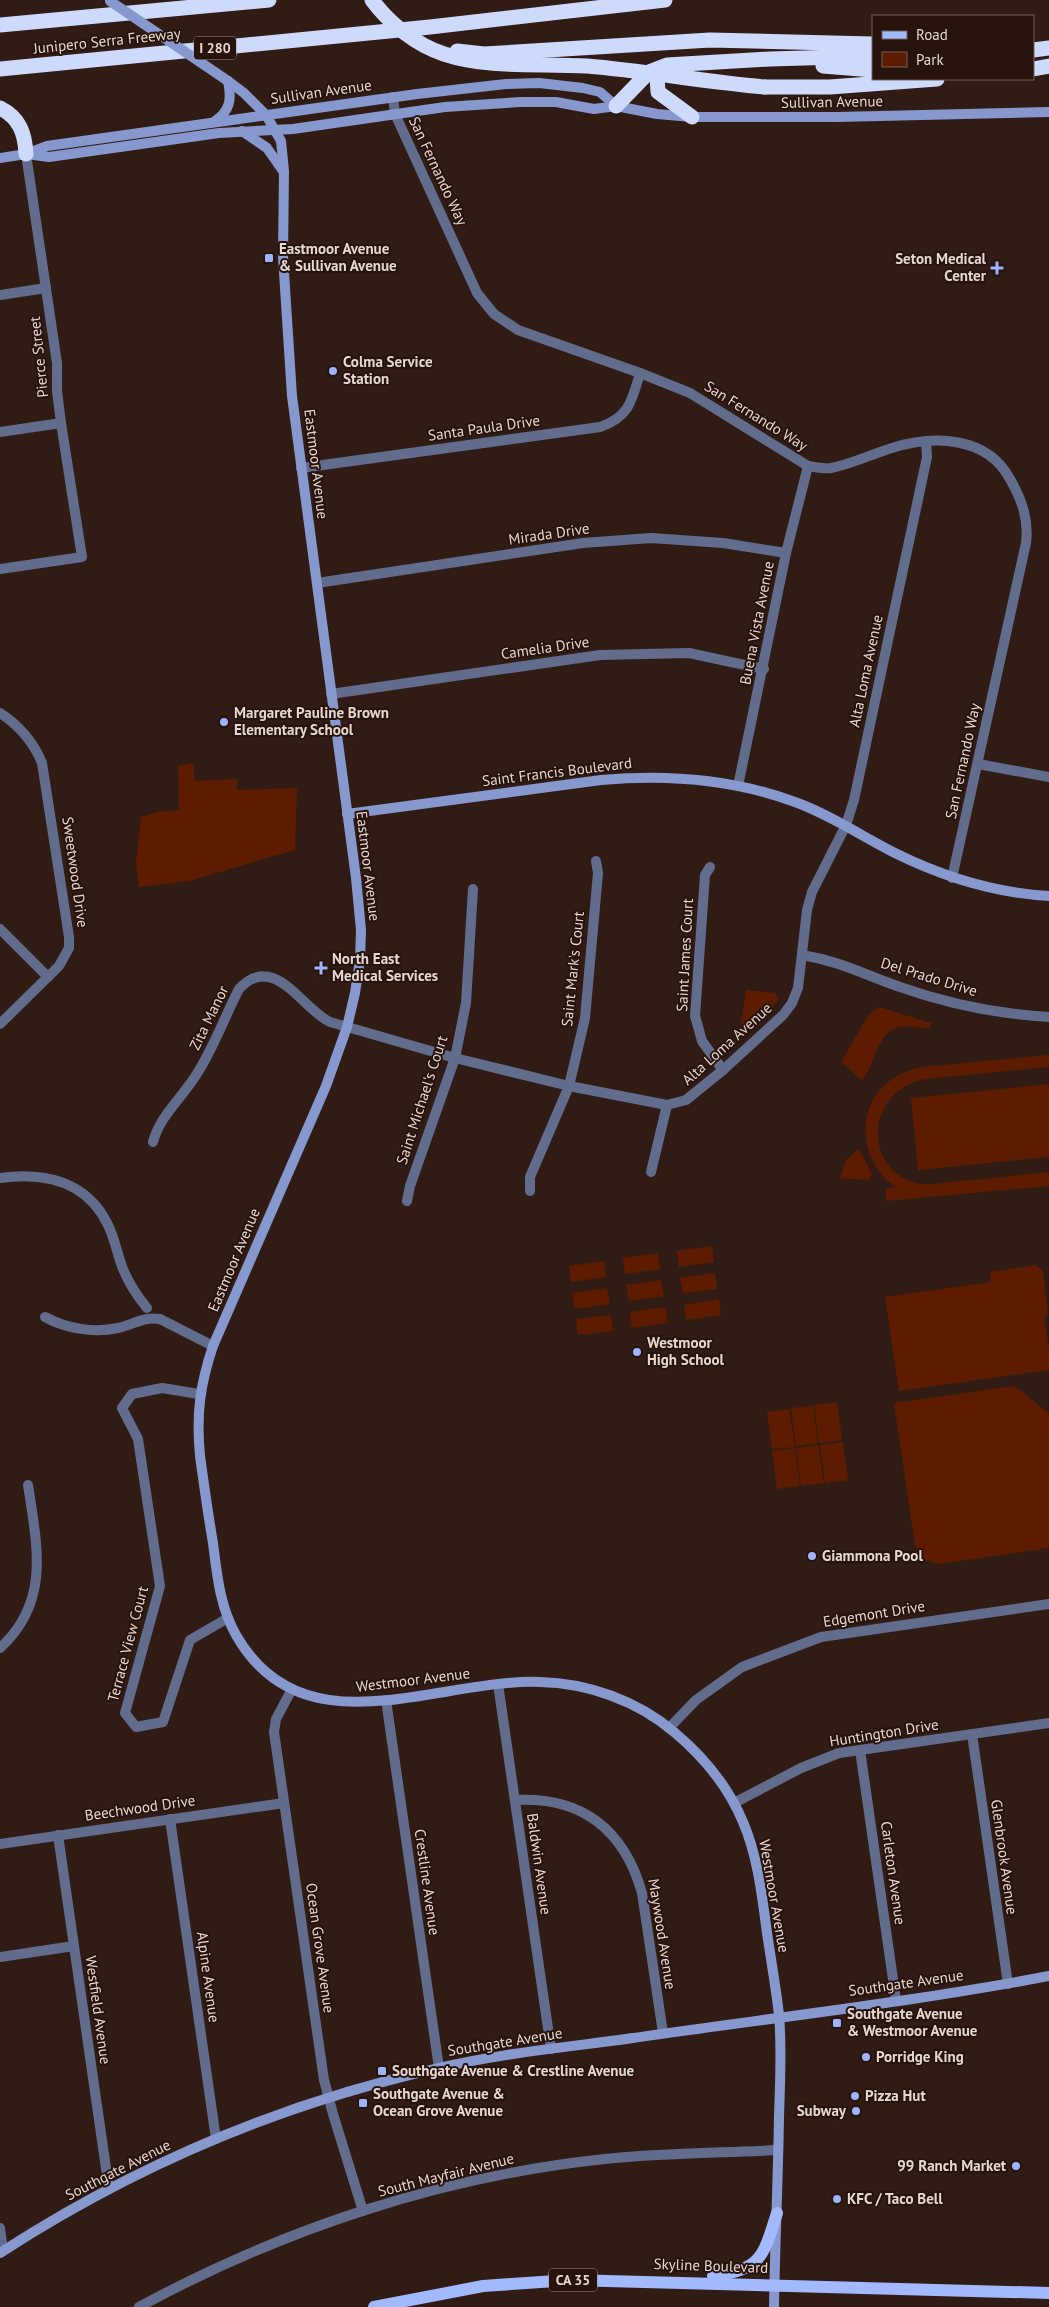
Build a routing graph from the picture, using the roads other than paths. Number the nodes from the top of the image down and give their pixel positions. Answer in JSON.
{"nodes":[{"id":1,"x":109,"y":0,"type":"edge"},
{"id":2,"x":269,"y":0,"type":"edge"},
{"id":3,"x":372,"y":0,"type":"edge"},
{"id":4,"x":665,"y":0,"type":"edge"},
{"id":5,"x":0,"y":26,"type":"edge"},
{"id":6,"x":410,"y":35,"type":"junction"},
{"id":7,"x":872,"y":44,"type":"edge"},
{"id":8,"x":1049,"y":48,"type":"edge"},
{"id":9,"x":1034,"y":50,"type":"edge"},
{"id":10,"x":872,"y":56,"type":"edge"},
{"id":11,"x":716,"y":62,"type":"junction"},
{"id":12,"x":676,"y":64,"type":"junction"},
{"id":13,"x":1049,"y":66,"type":"edge"},
{"id":14,"x":0,"y":69,"type":"edge"},
{"id":15,"x":1034,"y":69,"type":"edge"},
{"id":16,"x":872,"y":70,"type":"edge"},
{"id":17,"x":924,"y":80,"type":"edge"},
{"id":18,"x":228,"y":81,"type":"junction"},
{"id":19,"x":393,"y":97,"type":"junction"},
{"id":20,"x":616,"y":106,"type":"junction"},
{"id":21,"x":0,"y":108,"type":"edge"},
{"id":22,"x":1049,"y":112,"type":"edge"},
{"id":23,"x":395,"y":114,"type":"junction"},
{"id":24,"x":266,"y":115,"type":"junction"},
{"id":25,"x":692,"y":117,"type":"junction"},
{"id":26,"x":213,"y":122,"type":"junction"},
{"id":27,"x":276,"y":130,"type":"junction"},
{"id":28,"x":242,"y":131,"type":"junction"},
{"id":29,"x":26,"y":154,"type":"junction"},
{"id":30,"x":0,"y":158,"type":"edge"},
{"id":31,"x":284,"y":172,"type":"junction"},
{"id":32,"x":46,"y":288,"type":"junction"},
{"id":33,"x":0,"y":295,"type":"edge"},
{"id":34,"x":640,"y":373,"type":"junction"},
{"id":35,"x":61,"y":423,"type":"junction"},
{"id":36,"x":0,"y":432,"type":"edge"},
{"id":37,"x":926,"y":442,"type":"junction"},
{"id":38,"x":808,"y":466,"type":"junction"},
{"id":39,"x":301,"y":468,"type":"junction"},
{"id":40,"x":786,"y":553,"type":"junction"},
{"id":41,"x":0,"y":569,"type":"edge"},
{"id":42,"x":317,"y":583,"type":"junction"},
{"id":43,"x":764,"y":669,"type":"junction"},
{"id":44,"x":331,"y":694,"type":"junction"},
{"id":45,"x":0,"y":713,"type":"edge"},
{"id":46,"x":978,"y":764,"type":"junction"},
{"id":47,"x":1049,"y":777,"type":"edge"},
{"id":48,"x":738,"y":786,"type":"junction"},
{"id":49,"x":346,"y":814,"type":"junction"},
{"id":50,"x":846,"y":825,"type":"junction"},
{"id":51,"x":596,"y":861,"type":"dead end"},
{"id":52,"x":710,"y":867,"type":"dead end"},
{"id":53,"x":952,"y":878,"type":"junction"},
{"id":54,"x":473,"y":890,"type":"dead end"},
{"id":55,"x":1049,"y":896,"type":"edge"},
{"id":56,"x":0,"y":928,"type":"edge"},
{"id":57,"x":802,"y":955,"type":"junction"},
{"id":58,"x":48,"y":977,"type":"junction"},
{"id":59,"x":1049,"y":1017,"type":"edge"},
{"id":60,"x":0,"y":1024,"type":"edge"},
{"id":61,"x":347,"y":1028,"type":"junction"},
{"id":62,"x":455,"y":1058,"type":"junction"},
{"id":63,"x":723,"y":1070,"type":"junction"},
{"id":64,"x":569,"y":1086,"type":"junction"},
{"id":65,"x":667,"y":1105,"type":"junction"},
{"id":66,"x":153,"y":1142,"type":"dead end"},
{"id":67,"x":651,"y":1172,"type":"dead end"},
{"id":68,"x":0,"y":1178,"type":"edge"},
{"id":69,"x":530,"y":1191,"type":"dead end"},
{"id":70,"x":407,"y":1201,"type":"dead end"},
{"id":71,"x":150,"y":1313,"type":"junction"},
{"id":72,"x":45,"y":1317,"type":"dead end"},
{"id":73,"x":213,"y":1346,"type":"junction"},
{"id":74,"x":199,"y":1394,"type":"junction"},
{"id":75,"x":28,"y":1485,"type":"dead end"},
{"id":76,"x":1049,"y":1604,"type":"edge"},
{"id":77,"x":228,"y":1618,"type":"junction"},
{"id":78,"x":0,"y":1648,"type":"edge"},
{"id":79,"x":498,"y":1684,"type":"junction"},
{"id":80,"x":292,"y":1689,"type":"junction"},
{"id":81,"x":386,"y":1700,"type":"junction"},
{"id":82,"x":1049,"y":1723,"type":"edge"},
{"id":83,"x":669,"y":1728,"type":"junction"},
{"id":84,"x":972,"y":1734,"type":"junction"},
{"id":85,"x":860,"y":1750,"type":"junction"},
{"id":86,"x":515,"y":1800,"type":"junction"},
{"id":87,"x":284,"y":1802,"type":"junction"},
{"id":88,"x":734,"y":1803,"type":"junction"},
{"id":89,"x":170,"y":1819,"type":"junction"},
{"id":90,"x":58,"y":1835,"type":"junction"},
{"id":91,"x":0,"y":1844,"type":"edge"},
{"id":92,"x":74,"y":1946,"type":"junction"},
{"id":93,"x":0,"y":1957,"type":"edge"},
{"id":94,"x":1049,"y":1976,"type":"edge"},
{"id":95,"x":1008,"y":1984,"type":"junction"},
{"id":96,"x":896,"y":2000,"type":"junction"},
{"id":97,"x":779,"y":2016,"type":"junction"},
{"id":98,"x":663,"y":2033,"type":"junction"},
{"id":99,"x":551,"y":2049,"type":"junction"},
{"id":100,"x":439,"y":2068,"type":"junction"},
{"id":101,"x":328,"y":2097,"type":"junction"},
{"id":102,"x":216,"y":2139,"type":"junction"},
{"id":103,"x":778,"y":2150,"type":"junction"},
{"id":104,"x":109,"y":2189,"type":"junction"},
{"id":105,"x":363,"y":2211,"type":"junction"},
{"id":106,"x":777,"y":2213,"type":"junction"},
{"id":107,"x":0,"y":2228,"type":"edge"},
{"id":108,"x":2,"y":2252,"type":"edge"},
{"id":109,"x":681,"y":2281,"type":"junction"},
{"id":110,"x":774,"y":2284,"type":"junction"},
{"id":111,"x":1049,"y":2293,"type":"edge"},
{"id":112,"x":139,"y":2307,"type":"edge"},
{"id":113,"x":374,"y":2307,"type":"edge"},
{"id":114,"x":774,"y":2307,"type":"edge"}],
"edges":[{"from":1,"to":18,"type":"street","name":"Eastmoor Avenue","bridge":true},
{"from":2,"to":5,"type":"highway","name":"Junipero Serra Freeway"},
{"from":3,"to":6,"type":"highway","bridge":true},
{"from":4,"to":14,"type":"highway","name":"Junipero Serra Freeway","number":"I 280"},
{"from":6,"to":7,"type":"highway"},
{"from":6,"to":17,"type":"highway","bridge":true},
{"from":8,"to":9,"type":"highway"},
{"from":10,"to":11,"type":"highway"},
{"from":11,"to":12,"type":"highway"},
{"from":11,"to":16,"type":"highway"},
{"from":12,"to":20,"type":"highway"},
{"from":12,"to":25,"type":"highway"},
{"from":13,"to":15,"type":"highway"},
{"from":18,"to":24,"type":"street","name":"Eastmoor Avenue"},
{"from":18,"to":26,"type":"street"},
{"from":19,"to":20,"type":"street","name":"Sullivan Avenue"},
{"from":19,"to":23,"type":"street","name":"San Fernando Way"},
{"from":19,"to":24,"type":"street","name":"Sullivan Avenue"},
{"from":20,"to":23,"type":"street","name":"Sullivan Avenue"},
{"from":20,"to":25,"type":"street","name":"Sullivan Avenue"},
{"from":21,"to":29,"type":"highway"},
{"from":22,"to":25,"type":"street","name":"Sullivan Avenue"},
{"from":23,"to":27,"type":"street","name":"Sullivan Avenue"},
{"from":23,"to":34,"type":"street","name":"San Fernando Way"},
{"from":24,"to":26,"type":"street","name":"Sullivan Avenue"},
{"from":24,"to":27,"type":"street","name":"Eastmoor Avenue"},
{"from":26,"to":29,"type":"street","name":"Sullivan Avenue"},
{"from":27,"to":28,"type":"street","name":"Sullivan Avenue"},
{"from":27,"to":31,"type":"street","name":"Eastmoor Avenue"},
{"from":28,"to":29,"type":"street","name":"Sullivan Avenue"},
{"from":28,"to":31,"type":"street"},
{"from":29,"to":30,"type":"street","name":"Sullivan Avenue"},
{"from":29,"to":32,"type":"street","name":"Pierce Street"},
{"from":31,"to":39,"type":"street","name":"Eastmoor Avenue"},
{"from":32,"to":33,"type":"street"},
{"from":32,"to":35,"type":"street","name":"Pierce Street"},
{"from":34,"to":38,"type":"street","name":"San Fernando Way"},
{"from":34,"to":39,"type":"street","name":"Santa Paula Drive"},
{"from":35,"to":36,"type":"street"},
{"from":35,"to":41,"type":"street","name":"Pierce Street"},
{"from":37,"to":38,"type":"street","name":"San Fernando Way"},
{"from":37,"to":46,"type":"street","name":"San Fernando Way"},
{"from":37,"to":50,"type":"street","name":"Alta Loma Avenue"},
{"from":38,"to":40,"type":"street","name":"Buena Vista Avenue"},
{"from":39,"to":42,"type":"street","name":"Eastmoor Avenue"},
{"from":40,"to":42,"type":"street","name":"Mirada Drive"},
{"from":40,"to":43,"type":"street","name":"Buena Vista Avenue"},
{"from":42,"to":44,"type":"street","name":"Eastmoor Avenue"},
{"from":43,"to":44,"type":"street","name":"Camelia Drive"},
{"from":43,"to":48,"type":"street","name":"Buena Vista Avenue"},
{"from":44,"to":49,"type":"street","name":"Eastmoor Avenue"},
{"from":45,"to":58,"type":"street","name":"Sweetwood Drive"},
{"from":46,"to":47,"type":"street"},
{"from":46,"to":53,"type":"street","name":"San Fernando Way"},
{"from":48,"to":49,"type":"street","name":"Saint Francis Boulevard"},
{"from":48,"to":50,"type":"street","name":"Saint Francis Boulevard"},
{"from":49,"to":61,"type":"street","name":"Eastmoor Avenue"},
{"from":50,"to":53,"type":"street","name":"Saint Francis Boulevard"},
{"from":50,"to":57,"type":"street","name":"Alta Loma Avenue"},
{"from":51,"to":64,"type":"street","name":"Saint Mark's Court"},
{"from":52,"to":63,"type":"street","name":"Saint James Court"},
{"from":53,"to":55,"type":"street","name":"Saint Francis Boulevard"},
{"from":54,"to":62,"type":"street","name":"Saint Michael's Court"},
{"from":56,"to":58,"type":"street"},
{"from":57,"to":59,"type":"street","name":"Del Prado Drive"},
{"from":57,"to":63,"type":"street","name":"Alta Loma Avenue"},
{"from":58,"to":60,"type":"street","name":"Sweetwood Drive"},
{"from":61,"to":62,"type":"street"},
{"from":61,"to":66,"type":"street","name":"Zita Manor"},
{"from":61,"to":73,"type":"street","name":"Eastmoor Avenue"},
{"from":62,"to":64,"type":"street"},
{"from":62,"to":70,"type":"street","name":"Saint Michael's Court"},
{"from":63,"to":65,"type":"street","name":"Alta Loma Avenue"},
{"from":64,"to":65,"type":"street"},
{"from":64,"to":69,"type":"street","name":"Saint Mark's Court"},
{"from":65,"to":67,"type":"street"},
{"from":68,"to":71,"type":"street"},
{"from":71,"to":72,"type":"street"},
{"from":71,"to":73,"type":"street"},
{"from":73,"to":74,"type":"street","name":"Eastmoor Avenue"},
{"from":74,"to":77,"type":"street","name":"Eastmoor Avenue"},
{"from":74,"to":77,"type":"street","name":"Terrace View Court"},
{"from":75,"to":78,"type":"street"},
{"from":76,"to":83,"type":"street","name":"Edgemont Drive"},
{"from":77,"to":80,"type":"street","name":"Eastmoor Avenue"},
{"from":79,"to":81,"type":"street","name":"Westmoor Avenue"},
{"from":79,"to":83,"type":"street","name":"Westmoor Avenue"},
{"from":79,"to":86,"type":"street","name":"Baldwin Avenue"},
{"from":80,"to":81,"type":"street","name":"Westmoor Avenue"},
{"from":80,"to":87,"type":"street","name":"Ocean Grove Avenue"},
{"from":81,"to":100,"type":"street","name":"Crestline Avenue"},
{"from":82,"to":84,"type":"street","name":"Huntington Drive"},
{"from":83,"to":88,"type":"street","name":"Westmoor Avenue"},
{"from":84,"to":85,"type":"street","name":"Huntington Drive"},
{"from":84,"to":95,"type":"street","name":"Glenbrook Avenue"},
{"from":85,"to":88,"type":"street","name":"Huntington Drive"},
{"from":85,"to":96,"type":"street","name":"Carleton Avenue"},
{"from":86,"to":98,"type":"street","name":"Maywood Avenue"},
{"from":86,"to":99,"type":"street","name":"Baldwin Avenue"},
{"from":87,"to":89,"type":"street","name":"Beechwood Drive"},
{"from":87,"to":101,"type":"street","name":"Ocean Grove Avenue"},
{"from":88,"to":97,"type":"street","name":"Westmoor Avenue"},
{"from":89,"to":90,"type":"street","name":"Beechwood Drive"},
{"from":89,"to":102,"type":"street","name":"Alpine Avenue"},
{"from":90,"to":91,"type":"street","name":"Beechwood Drive"},
{"from":90,"to":92,"type":"street","name":"Westfield Avenue"},
{"from":92,"to":93,"type":"street"},
{"from":92,"to":104,"type":"street","name":"Westfield Avenue"},
{"from":94,"to":95,"type":"street","name":"Southgate Avenue"},
{"from":95,"to":96,"type":"street","name":"Southgate Avenue"},
{"from":96,"to":97,"type":"street","name":"Southgate Avenue"},
{"from":97,"to":98,"type":"street","name":"Southgate Avenue"},
{"from":97,"to":103,"type":"street","name":"Westmoor Avenue"},
{"from":98,"to":99,"type":"street","name":"Southgate Avenue"},
{"from":99,"to":100,"type":"street","name":"Southgate Avenue"},
{"from":100,"to":101,"type":"street","name":"Southgate Avenue"},
{"from":101,"to":102,"type":"street","name":"Southgate Avenue"},
{"from":101,"to":105,"type":"street","name":"Ocean Grove Avenue"},
{"from":102,"to":104,"type":"street","name":"Southgate Avenue"},
{"from":103,"to":105,"type":"street","name":"South Mayfair Avenue"},
{"from":103,"to":106,"type":"street","name":"Westmoor Avenue"},
{"from":104,"to":108,"type":"street","name":"Southgate Avenue"},
{"from":105,"to":112,"type":"street","name":"South Mayfair Avenue"},
{"from":106,"to":109,"type":"main road"},
{"from":106,"to":110,"type":"street","name":"Westmoor Avenue"},
{"from":107,"to":108,"type":"street"},
{"from":109,"to":110,"type":"main road","name":"Skyline Boulevard","number":"CA 35"},
{"from":109,"to":113,"type":"main road","name":"Skyline Boulevard","number":"CA 35"},
{"from":110,"to":111,"type":"main road","name":"Skyline Boulevard","number":"CA 35"},
{"from":110,"to":114,"type":"street","name":"Westmoor Avenue"}]}
